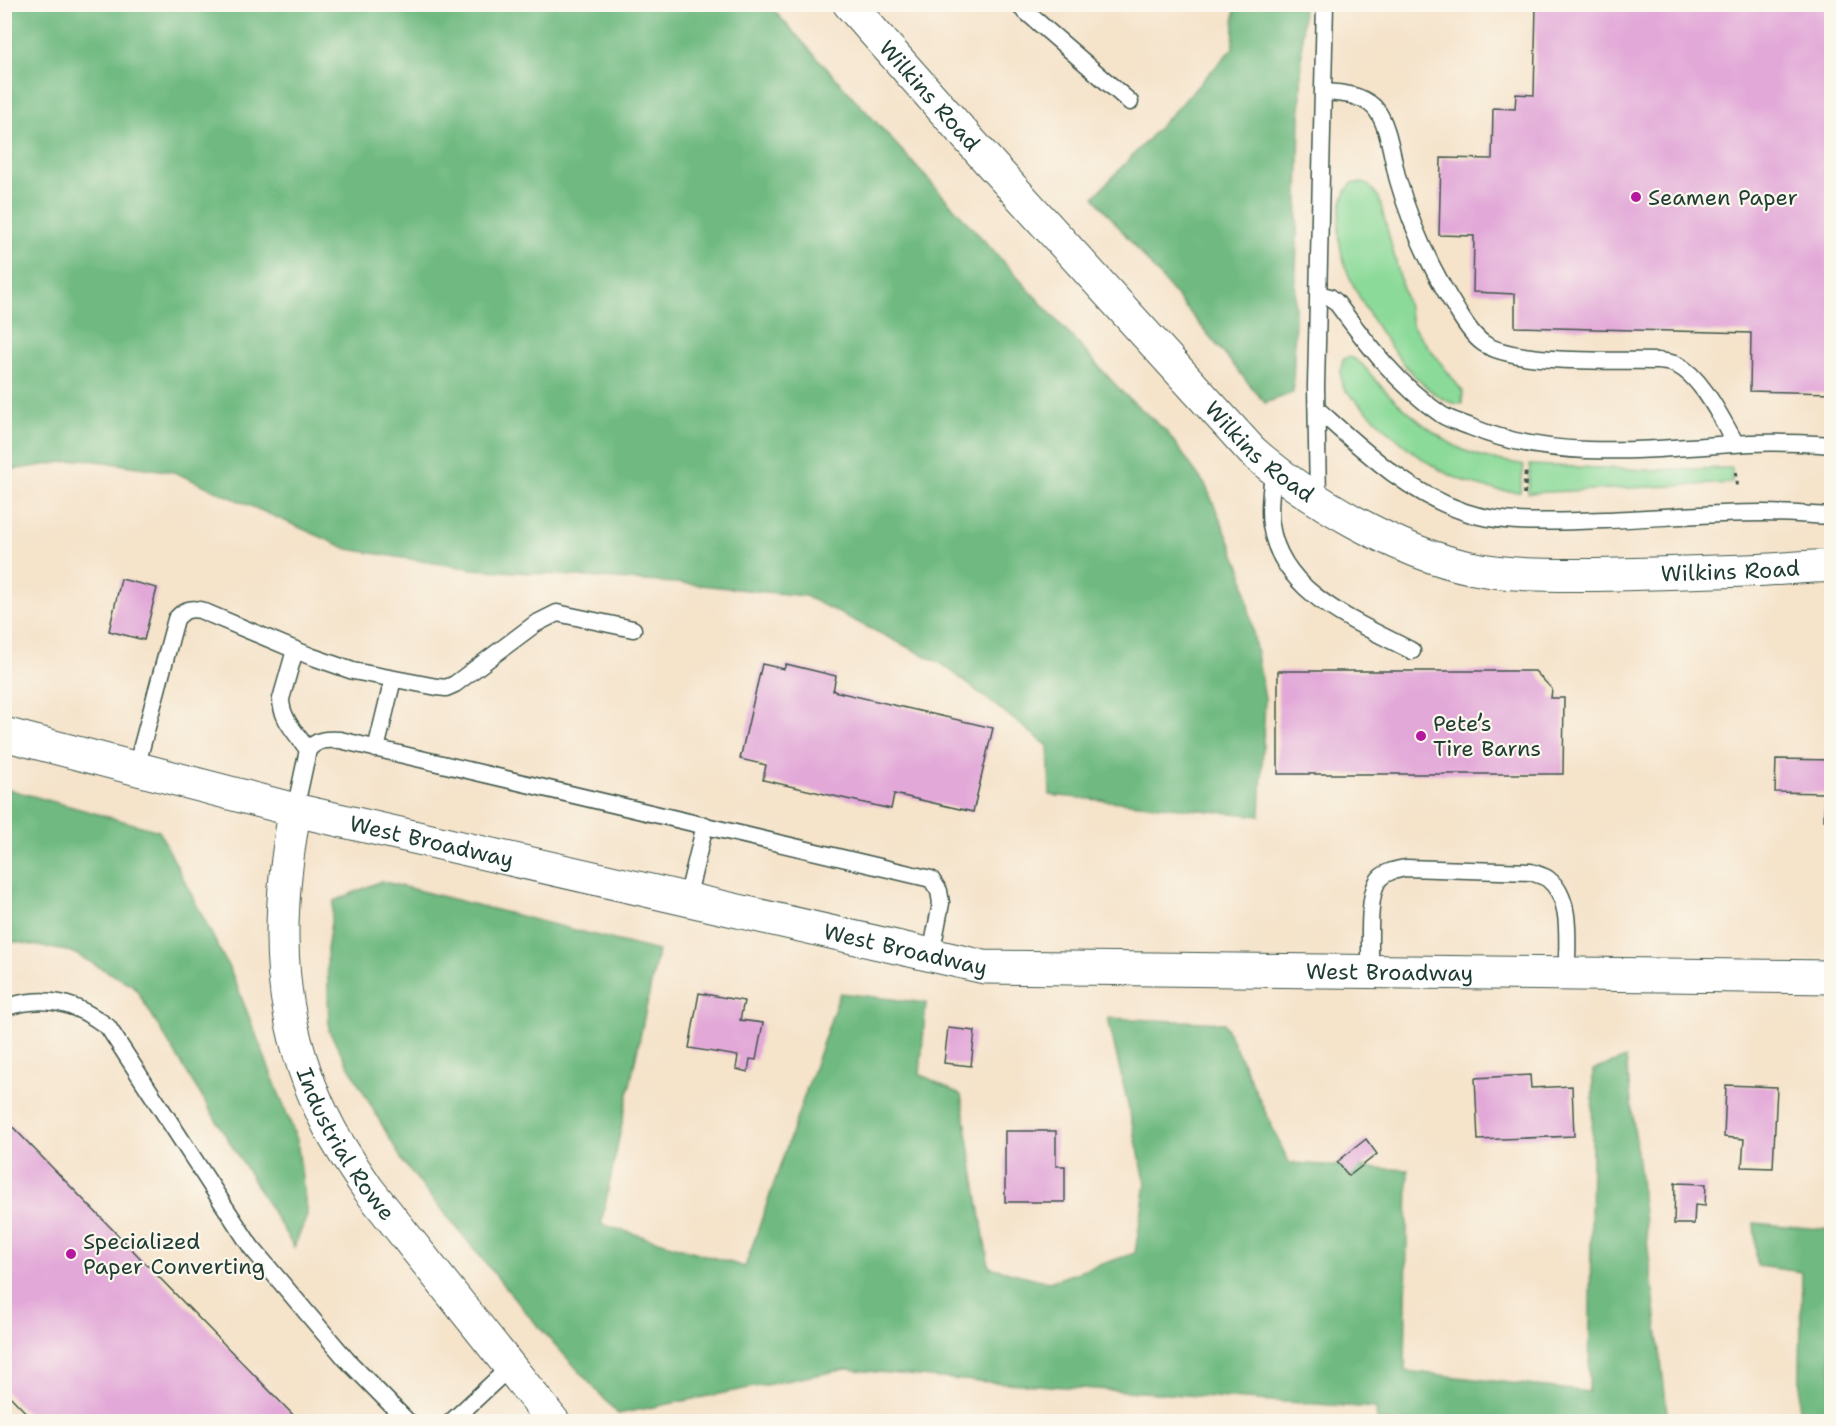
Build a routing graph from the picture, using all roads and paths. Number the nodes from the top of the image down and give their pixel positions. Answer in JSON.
{"nodes":[{"id":1,"x":849,"y":4,"type":"edge"},
{"id":2,"x":1017,"y":4,"type":"edge"},
{"id":3,"x":1325,"y":4,"type":"edge"},
{"id":4,"x":1323,"y":92,"type":"junction"},
{"id":5,"x":1130,"y":102,"type":"dead end"},
{"id":6,"x":1318,"y":294,"type":"junction"},
{"id":7,"x":1317,"y":409,"type":"junction"},
{"id":8,"x":1736,"y":444,"type":"junction"},
{"id":9,"x":1529,"y":445,"type":"junction"},
{"id":10,"x":1832,"y":445,"type":"edge"},
{"id":11,"x":1273,"y":470,"type":"junction"},
{"id":12,"x":1318,"y":499,"type":"junction"},
{"id":13,"x":1737,"y":513,"type":"junction"},
{"id":14,"x":1832,"y":516,"type":"edge"},
{"id":15,"x":1521,"y":521,"type":"junction"},
{"id":16,"x":1832,"y":566,"type":"edge"},
{"id":17,"x":633,"y":629,"type":"dead end"},
{"id":18,"x":295,"y":650,"type":"junction"},
{"id":19,"x":1412,"y":651,"type":"dead end"},
{"id":20,"x":393,"y":679,"type":"junction"},
{"id":21,"x":4,"y":734,"type":"edge"},
{"id":22,"x":376,"y":749,"type":"junction"},
{"id":23,"x":308,"y":750,"type":"junction"},
{"id":24,"x":136,"y":768,"type":"junction"},
{"id":25,"x":296,"y":810,"type":"junction"},
{"id":26,"x":705,"y":825,"type":"junction"},
{"id":27,"x":687,"y":899,"type":"junction"},
{"id":28,"x":931,"y":955,"type":"junction"},
{"id":29,"x":1370,"y":971,"type":"junction"},
{"id":30,"x":1567,"y":974,"type":"junction"},
{"id":31,"x":1832,"y":977,"type":"edge"},
{"id":32,"x":4,"y":1008,"type":"edge"},
{"id":33,"x":510,"y":1367,"type":"junction"},
{"id":34,"x":408,"y":1422,"type":"edge"},
{"id":35,"x":451,"y":1422,"type":"edge"},
{"id":36,"x":554,"y":1422,"type":"edge"}],
"edges":[{"from":1,"to":11,"type":"street","name":"Wilkins Road"},
{"from":2,"to":5,"type":"lane"},
{"from":3,"to":4,"type":"lane"},
{"from":4,"to":6,"type":"lane"},
{"from":4,"to":8,"type":"lane"},
{"from":6,"to":7,"type":"lane"},
{"from":6,"to":9,"type":"lane"},
{"from":7,"to":12,"type":"lane"},
{"from":7,"to":15,"type":"lane"},
{"from":8,"to":9,"type":"lane"},
{"from":8,"to":10,"type":"lane"},
{"from":8,"to":13,"type":"path"},
{"from":9,"to":15,"type":"path"},
{"from":11,"to":12,"type":"street","name":"Wilkins Road"},
{"from":11,"to":19,"type":"lane"},
{"from":12,"to":16,"type":"street","name":"Wilkins Road"},
{"from":13,"to":14,"type":"lane"},
{"from":13,"to":15,"type":"lane"},
{"from":17,"to":20,"type":"lane"},
{"from":18,"to":20,"type":"lane"},
{"from":18,"to":23,"type":"lane"},
{"from":18,"to":24,"type":"lane"},
{"from":20,"to":22,"type":"lane"},
{"from":21,"to":24,"type":"main road","name":"West Broadway"},
{"from":22,"to":23,"type":"lane"},
{"from":22,"to":26,"type":"lane"},
{"from":23,"to":25,"type":"lane"},
{"from":24,"to":25,"type":"main road","name":"West Broadway"},
{"from":25,"to":27,"type":"main road","name":"West Broadway"},
{"from":25,"to":33,"type":"street","name":"Industrial Rowe"},
{"from":26,"to":27,"type":"lane"},
{"from":26,"to":28,"type":"lane"},
{"from":27,"to":28,"type":"main road","name":"West Broadway"},
{"from":28,"to":29,"type":"main road","name":"West Broadway"},
{"from":29,"to":30,"type":"main road","name":"West Broadway"},
{"from":29,"to":30,"type":"lane"},
{"from":30,"to":31,"type":"main road","name":"West Broadway"},
{"from":32,"to":34,"type":"lane"},
{"from":33,"to":35,"type":"lane"},
{"from":33,"to":36,"type":"street","name":"Industrial Rowe"}]}
